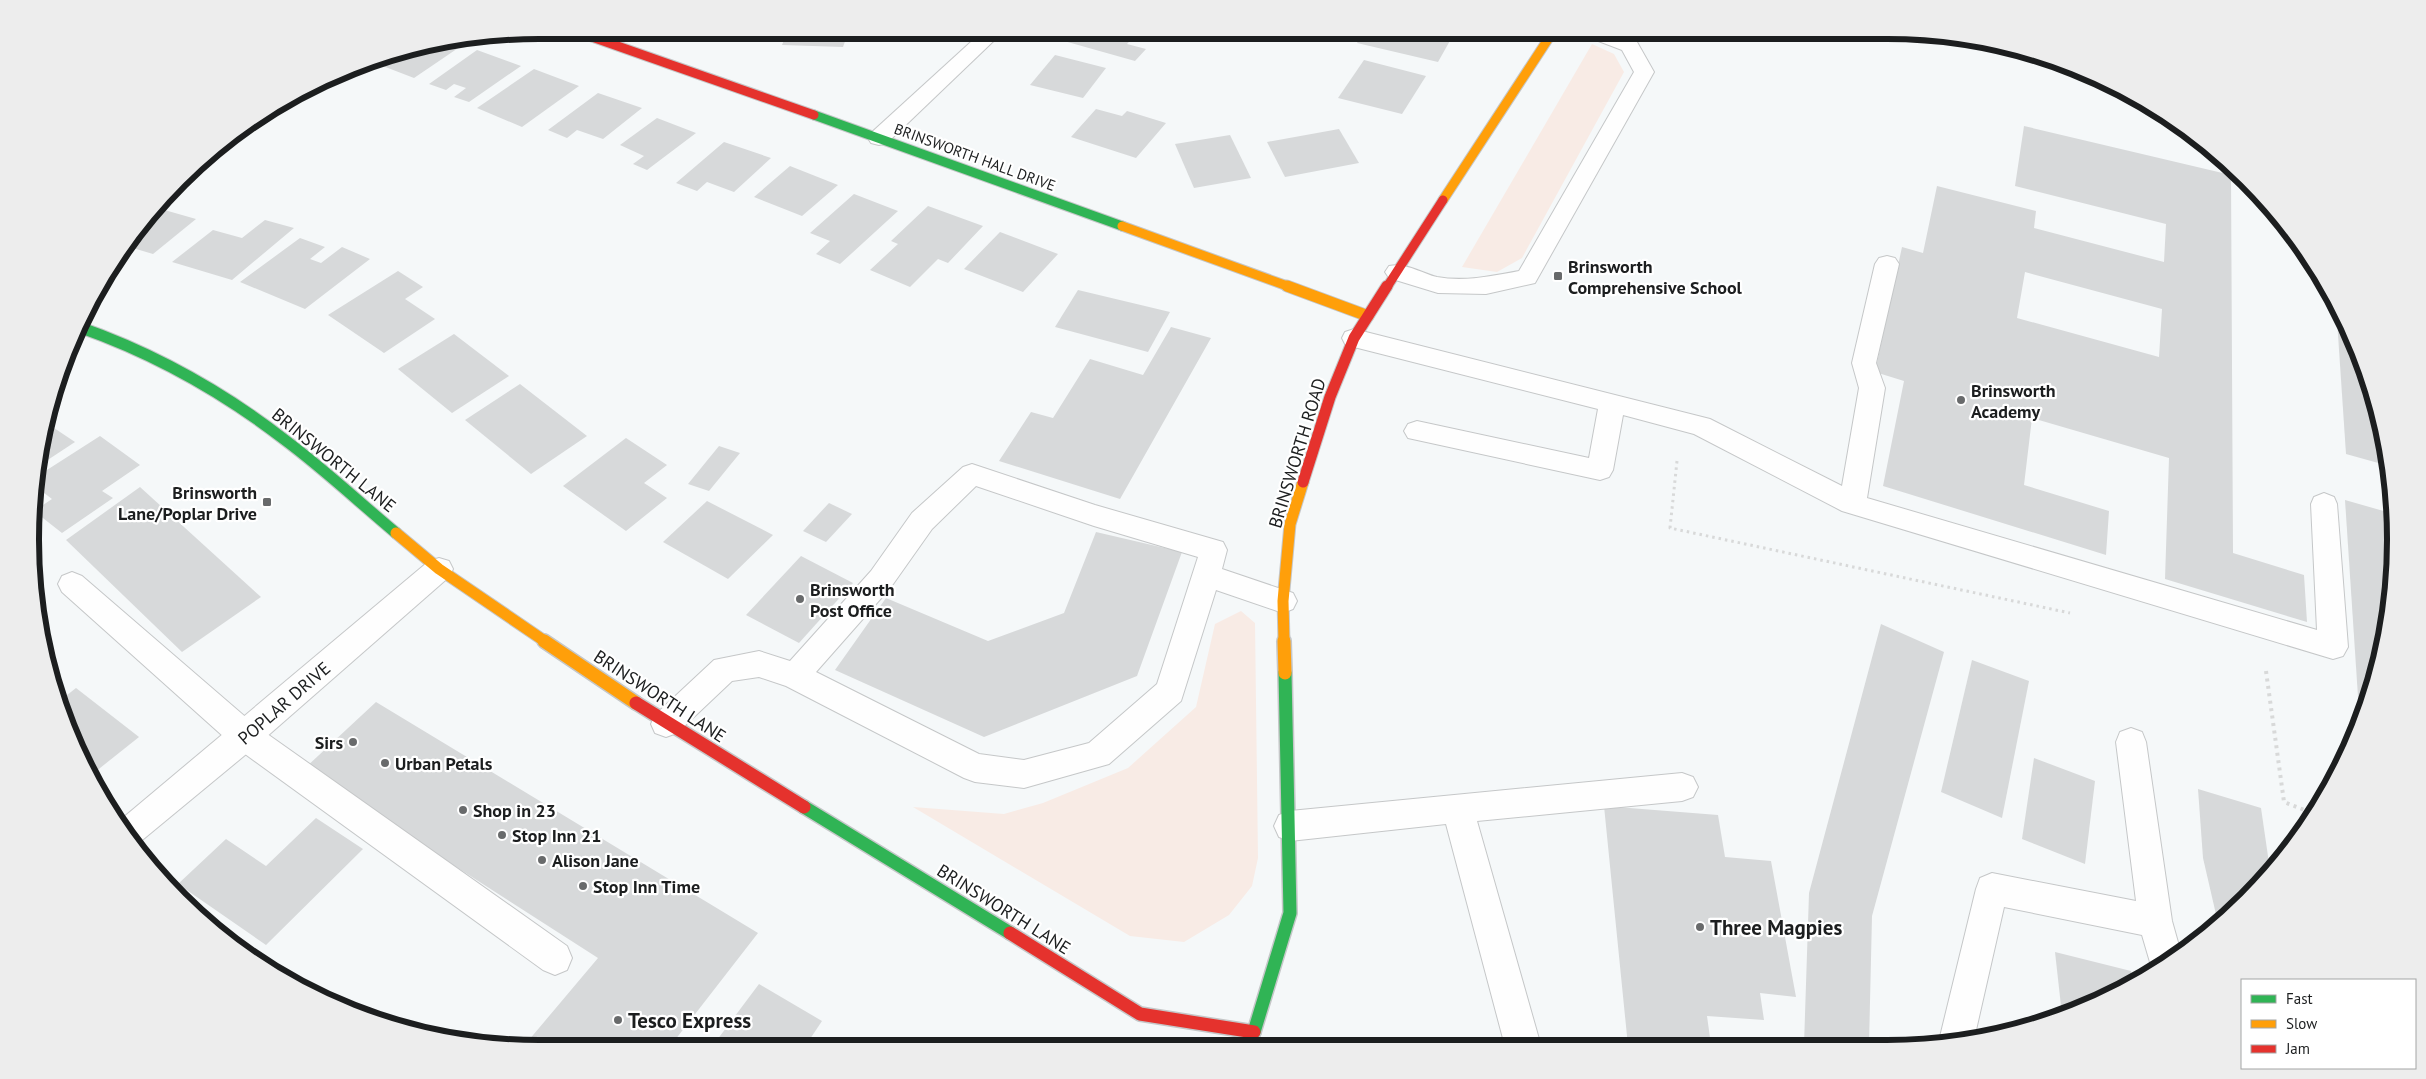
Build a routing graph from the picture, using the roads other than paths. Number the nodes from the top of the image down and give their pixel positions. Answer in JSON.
{"nodes":[{"id":1,"x":598,"y":39,"type":"edge"},
{"id":2,"x":985,"y":39,"type":"edge"},
{"id":3,"x":1548,"y":39,"type":"edge"},
{"id":4,"x":1611,"y":39,"type":"edge"},
{"id":5,"x":880,"y":138,"type":"junction"},
{"id":6,"x":1887,"y":264,"type":"dead end"},
{"id":7,"x":1397,"y":272,"type":"junction"},
{"id":8,"x":1368,"y":316,"type":"junction"},
{"id":9,"x":85,"y":329,"type":"edge"},
{"id":10,"x":1354,"y":338,"type":"junction"},
{"id":11,"x":1612,"y":403,"type":"junction"},
{"id":12,"x":1417,"y":431,"type":"dead end"},
{"id":13,"x":1852,"y":504,"type":"junction"},
{"id":14,"x":2324,"y":504,"type":"dead end"},
{"id":15,"x":439,"y":569,"type":"junction"},
{"id":16,"x":1207,"y":575,"type":"junction"},
{"id":17,"x":72,"y":584,"type":"dead end"},
{"id":18,"x":1283,"y":601,"type":"junction"},
{"id":19,"x":795,"y":676,"type":"junction"},
{"id":20,"x":666,"y":724,"type":"junction"},
{"id":21,"x":245,"y":736,"type":"junction"},
{"id":22,"x":2131,"y":742,"type":"dead end"},
{"id":23,"x":1682,"y":787,"type":"dead end"},
{"id":24,"x":1458,"y":808,"type":"junction"},
{"id":25,"x":1290,"y":826,"type":"junction"},
{"id":26,"x":132,"y":830,"type":"edge"},
{"id":27,"x":2155,"y":921,"type":"junction"},
{"id":28,"x":2165,"y":956,"type":"edge"},
{"id":29,"x":555,"y":958,"type":"dead end"},
{"id":30,"x":1957,"y":1035,"type":"edge"},
{"id":31,"x":1256,"y":1036,"type":"joint"},
{"id":32,"x":1521,"y":1040,"type":"edge"}],
"edges":[{"from":1,"to":5,"type":"street","name":"BRINSWORTH HALL DRIVE"},
{"from":2,"to":5,"type":"street"},
{"from":3,"to":7,"type":"street","name":"BRINSWORTH ROAD"},
{"from":4,"to":7,"type":"street"},
{"from":5,"to":8,"type":"street","name":"BRINSWORTH HALL DRIVE"},
{"from":6,"to":13,"type":"street"},
{"from":7,"to":8,"type":"street","name":"BRINSWORTH ROAD"},
{"from":8,"to":10,"type":"street","name":"BRINSWORTH ROAD"},
{"from":9,"to":15,"type":"street","name":"BRINSWORTH LANE"},
{"from":10,"to":11,"type":"street"},
{"from":10,"to":18,"type":"street","name":"BRINSWORTH ROAD"},
{"from":11,"to":12,"type":"street"},
{"from":11,"to":13,"type":"street"},
{"from":13,"to":14,"type":"street"},
{"from":15,"to":20,"type":"street","name":"BRINSWORTH LANE"},
{"from":15,"to":21,"type":"street","name":"POPLAR DRIVE"},
{"from":16,"to":18,"type":"street"},
{"from":16,"to":19,"type":"street"},
{"from":16,"to":19,"type":"street"},
{"from":17,"to":21,"type":"street"},
{"from":18,"to":25,"type":"street","name":"BRINSWORTH ROAD"},
{"from":19,"to":20,"type":"street"},
{"from":20,"to":31,"type":"street","name":"BRINSWORTH LANE"},
{"from":21,"to":26,"type":"street","name":"POPLAR DRIVE"},
{"from":21,"to":29,"type":"street"},
{"from":22,"to":27,"type":"street"},
{"from":23,"to":24,"type":"street"},
{"from":24,"to":25,"type":"street"},
{"from":24,"to":32,"type":"street"},
{"from":25,"to":31,"type":"street","name":"BRINSWORTH ROAD"},
{"from":27,"to":28,"type":"street"},
{"from":27,"to":30,"type":"street"}]}
